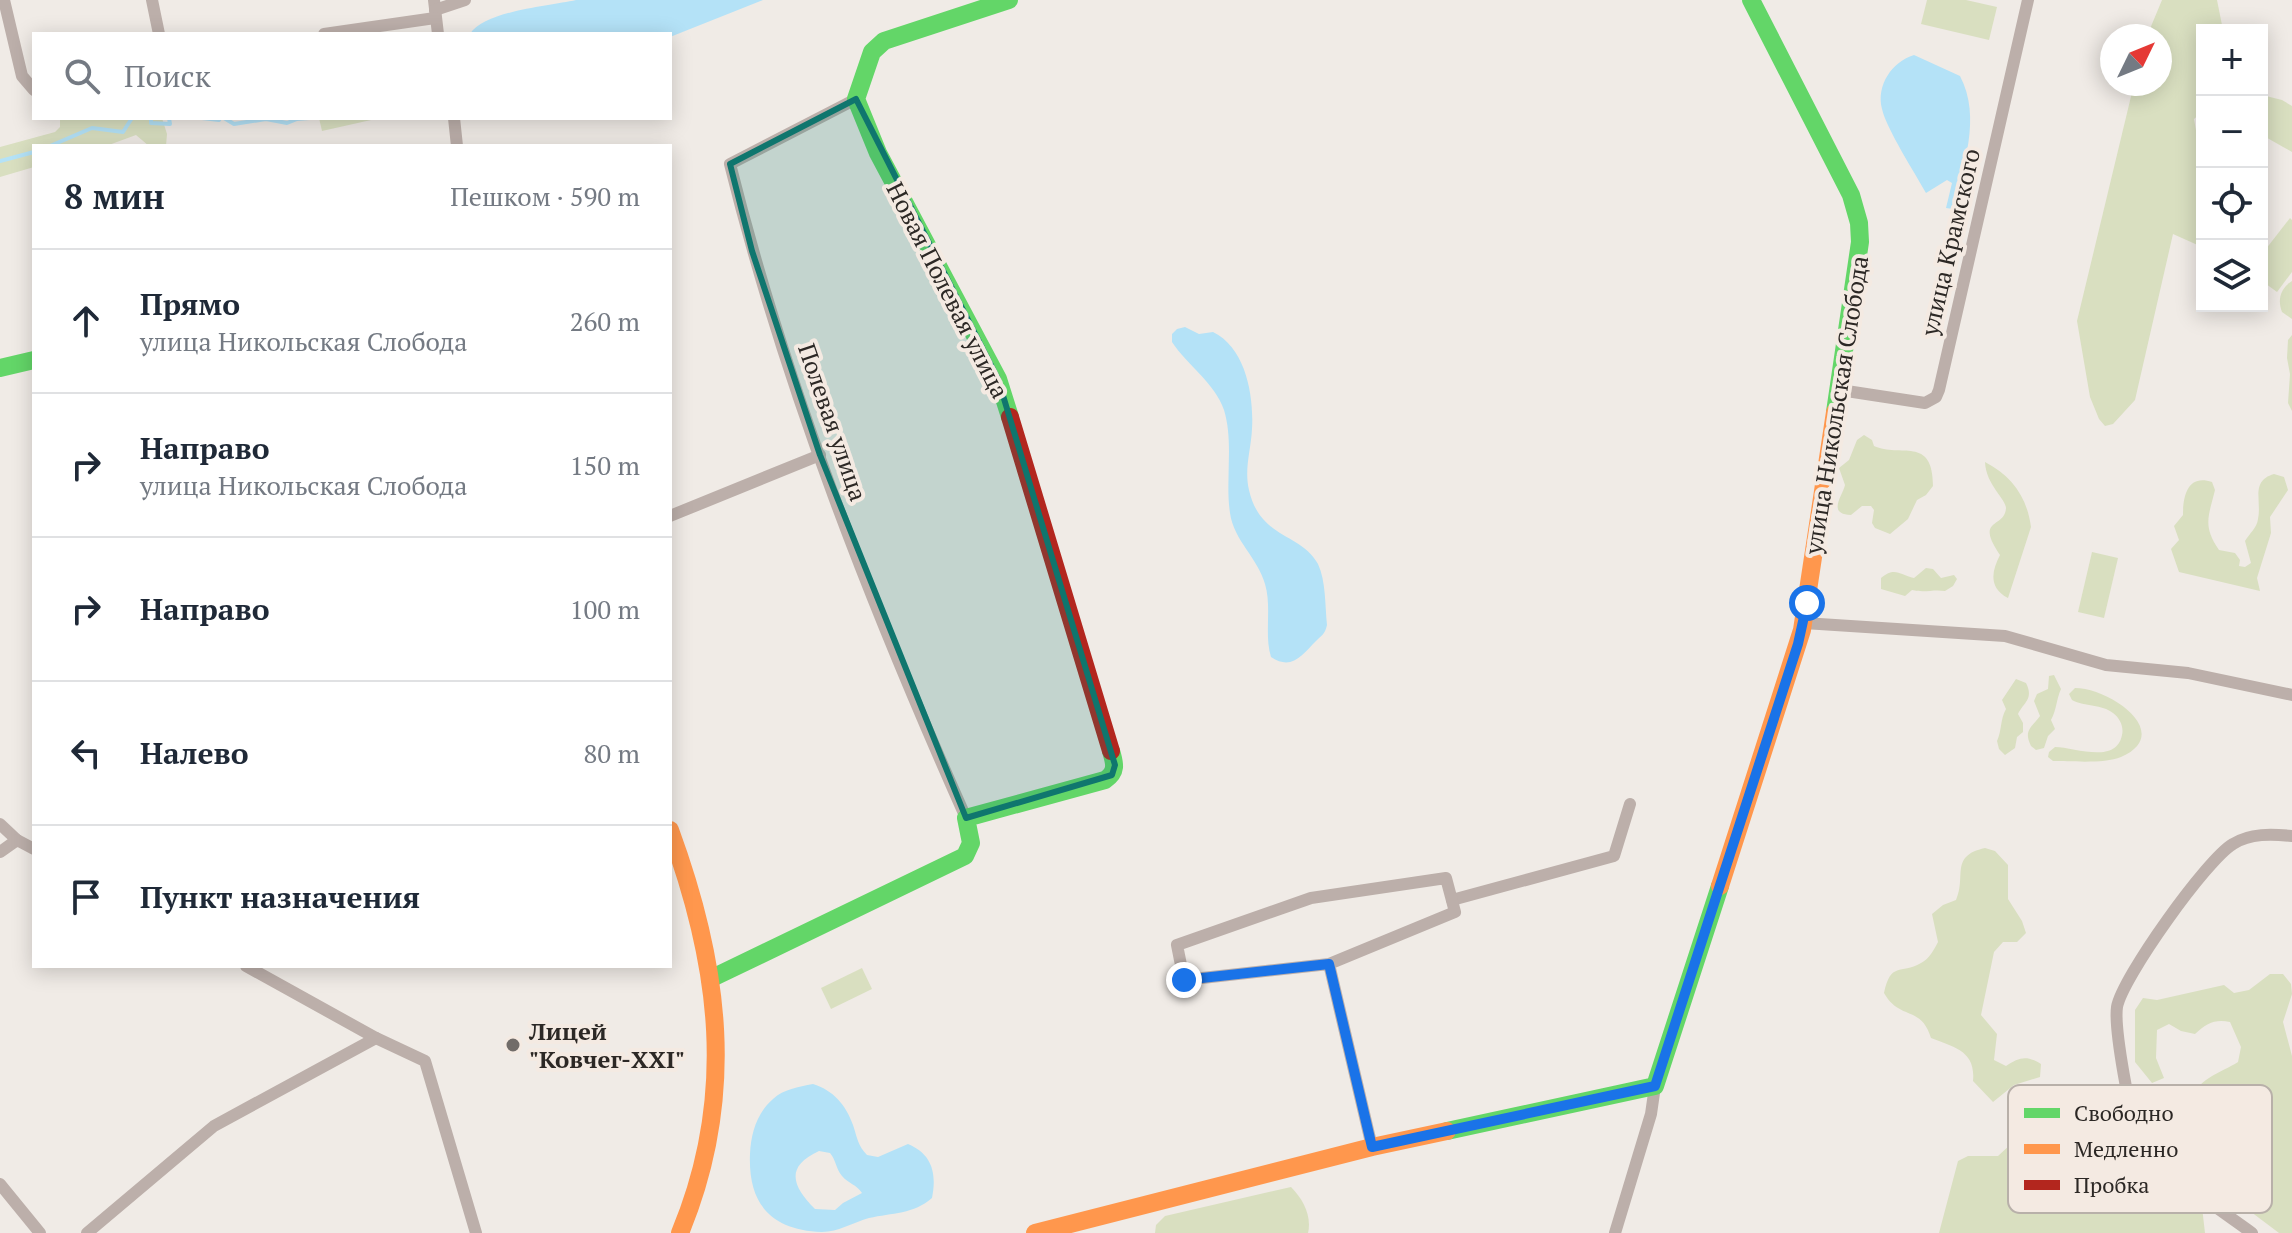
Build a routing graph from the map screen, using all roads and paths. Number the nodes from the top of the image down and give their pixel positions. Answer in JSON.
{"nodes":[{"id":1,"x":4,"y":0,"type":"edge"},
{"id":2,"x":152,"y":0,"type":"edge"},
{"id":3,"x":465,"y":0,"type":"edge"},
{"id":4,"x":1009,"y":0,"type":"edge"},
{"id":5,"x":1751,"y":0,"type":"edge"},
{"id":6,"x":2028,"y":0,"type":"edge"},
{"id":7,"x":435,"y":9,"type":"edge"},
{"id":8,"x":159,"y":32,"type":"edge"},
{"id":9,"x":333,"y":32,"type":"edge"},
{"id":10,"x":438,"y":32,"type":"edge"},
{"id":11,"x":32,"y":88,"type":"edge"},
{"id":12,"x":856,"y":99,"type":"junction"},
{"id":13,"x":454,"y":120,"type":"edge"},
{"id":14,"x":457,"y":144,"type":"edge"},
{"id":15,"x":32,"y":360,"type":"edge"},
{"id":16,"x":0,"y":368,"type":"edge"},
{"id":17,"x":1840,"y":390,"type":"junction"},
{"id":18,"x":820,"y":455,"type":"junction"},
{"id":19,"x":672,"y":515,"type":"edge"},
{"id":20,"x":1804,"y":623,"type":"junction"},
{"id":21,"x":2292,"y":695,"type":"edge"},
{"id":22,"x":1630,"y":804,"type":"dead end"},
{"id":23,"x":966,"y":818,"type":"junction"},
{"id":24,"x":0,"y":824,"type":"edge"},
{"id":25,"x":672,"y":836,"type":"edge"},
{"id":26,"x":2292,"y":836,"type":"edge"},
{"id":27,"x":17,"y":840,"type":"junction"},
{"id":28,"x":32,"y":848,"type":"edge"},
{"id":29,"x":0,"y":852,"type":"edge"},
{"id":30,"x":1452,"y":900,"type":"junction"},
{"id":31,"x":1329,"y":964,"type":"junction"},
{"id":32,"x":250,"y":968,"type":"edge"},
{"id":33,"x":710,"y":979,"type":"junction"},
{"id":34,"x":376,"y":1038,"type":"junction"},
{"id":35,"x":2127,"y":1085,"type":"edge"},
{"id":36,"x":1655,"y":1086,"type":"junction"},
{"id":37,"x":1372,"y":1147,"type":"junction"},
{"id":38,"x":0,"y":1184,"type":"edge"},
{"id":39,"x":2226,"y":1213,"type":"edge"},
{"id":40,"x":40,"y":1233,"type":"edge"},
{"id":41,"x":87,"y":1233,"type":"edge"},
{"id":42,"x":476,"y":1233,"type":"edge"},
{"id":43,"x":680,"y":1233,"type":"edge"},
{"id":44,"x":1035,"y":1233,"type":"edge"},
{"id":45,"x":1615,"y":1233,"type":"edge"},
{"id":46,"x":2252,"y":1233,"type":"edge"}],
"edges":[{"from":1,"to":11,"type":"street"},
{"from":2,"to":8,"type":"street"},
{"from":3,"to":7,"type":"street"},
{"from":4,"to":12,"type":"street"},
{"from":5,"to":17,"type":"street","name":"улица Никольская Слобода"},
{"from":6,"to":17,"type":"street","name":"улица Крамского"},
{"from":7,"to":9,"type":"street"},
{"from":7,"to":10,"type":"street"},
{"from":12,"to":18,"type":"street","name":"Полевая улица"},
{"from":12,"to":23,"type":"street","name":"Новая Полевая улица"},
{"from":13,"to":14,"type":"street"},
{"from":15,"to":16,"type":"street"},
{"from":17,"to":20,"type":"street","name":"улица Никольская Слобода"},
{"from":18,"to":19,"type":"street"},
{"from":18,"to":23,"type":"street","name":"Полевая улица"},
{"from":20,"to":21,"type":"street"},
{"from":20,"to":36,"type":"street","name":"улица Никольская Слобода"},
{"from":22,"to":30,"type":"street"},
{"from":23,"to":33,"type":"street"},
{"from":24,"to":27,"type":"street"},
{"from":25,"to":33,"type":"street"},
{"from":26,"to":35,"type":"street"},
{"from":27,"to":28,"type":"street"},
{"from":27,"to":29,"type":"street"},
{"from":30,"to":31,"type":"street"},
{"from":30,"to":31,"type":"street"},
{"from":31,"to":37,"type":"street"},
{"from":32,"to":34,"type":"street"},
{"from":33,"to":43,"type":"street"},
{"from":34,"to":41,"type":"street"},
{"from":34,"to":42,"type":"street"},
{"from":36,"to":37,"type":"street"},
{"from":36,"to":45,"type":"street"},
{"from":37,"to":44,"type":"street"},
{"from":38,"to":40,"type":"street"},
{"from":39,"to":46,"type":"street"}]}
